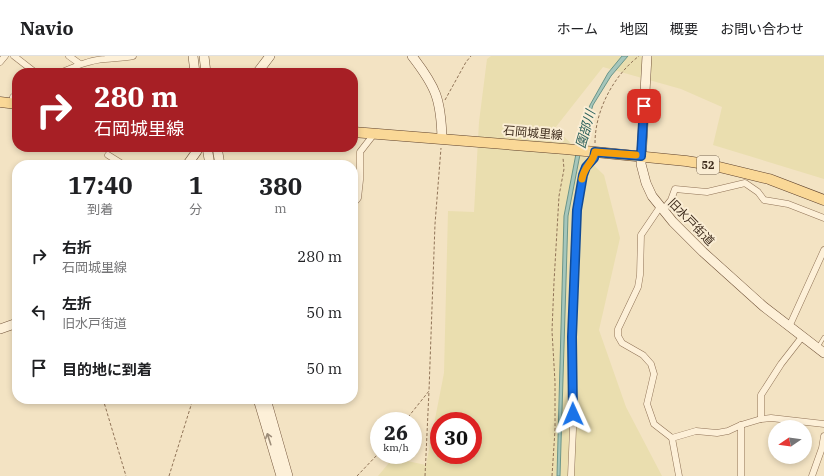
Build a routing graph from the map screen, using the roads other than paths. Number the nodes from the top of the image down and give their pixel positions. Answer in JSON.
{"nodes":[{"id":1,"x":5,"y":56,"type":"edge"},
{"id":2,"x":14,"y":56,"type":"edge"},
{"id":3,"x":69,"y":56,"type":"edge"},
{"id":4,"x":133,"y":56,"type":"edge"},
{"id":5,"x":193,"y":56,"type":"edge"},
{"id":6,"x":204,"y":56,"type":"edge"},
{"id":7,"x":270,"y":56,"type":"edge"},
{"id":8,"x":412,"y":56,"type":"edge"},
{"id":9,"x":647,"y":56,"type":"edge"},
{"id":10,"x":0,"y":62,"type":"edge"},
{"id":11,"x":80,"y":64,"type":"junction"},
{"id":12,"x":30,"y":68,"type":"edge"},
{"id":13,"x":71,"y":68,"type":"edge"},
{"id":14,"x":194,"y":68,"type":"edge"},
{"id":15,"x":205,"y":68,"type":"edge"},
{"id":16,"x":261,"y":68,"type":"edge"},
{"id":17,"x":12,"y":100,"type":"edge"},
{"id":18,"x":0,"y":102,"type":"edge"},
{"id":19,"x":358,"y":132,"type":"edge"},
{"id":20,"x":374,"y":134,"type":"junction"},
{"id":21,"x":442,"y":139,"type":"junction"},
{"id":22,"x":591,"y":151,"type":"junction"},
{"id":23,"x":108,"y":155,"type":"dead end"},
{"id":24,"x":641,"y":156,"type":"junction"},
{"id":25,"x":116,"y":160,"type":"edge"},
{"id":26,"x":360,"y":176,"type":"joint"},
{"id":27,"x":358,"y":198,"type":"edge"},
{"id":28,"x":824,"y":200,"type":"edge"},
{"id":29,"x":661,"y":209,"type":"junction"},
{"id":30,"x":824,"y":218,"type":"edge"},
{"id":31,"x":824,"y":250,"type":"edge"},
{"id":32,"x":12,"y":324,"type":"edge"},
{"id":33,"x":789,"y":327,"type":"junction"},
{"id":34,"x":0,"y":328,"type":"edge"},
{"id":35,"x":802,"y":337,"type":"junction"},
{"id":36,"x":824,"y":337,"type":"edge"},
{"id":37,"x":820,"y":351,"type":"edge"},
{"id":38,"x":259,"y":404,"type":"edge"},
{"id":39,"x":267,"y":404,"type":"edge"},
{"id":40,"x":761,"y":419,"type":"junction"},
{"id":41,"x":824,"y":424,"type":"edge"},
{"id":42,"x":741,"y":425,"type":"junction"},
{"id":43,"x":824,"y":436,"type":"edge"},
{"id":44,"x":672,"y":438,"type":"junction"},
{"id":45,"x":281,"y":476,"type":"edge"},
{"id":46,"x":288,"y":476,"type":"edge"},
{"id":47,"x":571,"y":476,"type":"edge"},
{"id":48,"x":679,"y":476,"type":"edge"},
{"id":49,"x":741,"y":476,"type":"edge"},
{"id":50,"x":812,"y":476,"type":"edge"}],
"edges":[{"from":1,"to":10,"type":"street"},
{"from":2,"to":12,"type":"street"},
{"from":3,"to":11,"type":"street"},
{"from":4,"to":11,"type":"street"},
{"from":5,"to":14,"type":"street"},
{"from":6,"to":15,"type":"street"},
{"from":7,"to":16,"type":"street"},
{"from":8,"to":21,"type":"street"},
{"from":9,"to":24,"type":"street","name":"旧水戸街道"},
{"from":11,"to":13,"type":"street"},
{"from":17,"to":18,"type":"main road"},
{"from":19,"to":20,"type":"main road","name":"石岡城里線","number":"52"},
{"from":20,"to":21,"type":"main road","name":"石岡城里線","number":"52"},
{"from":20,"to":26,"type":"street"},
{"from":21,"to":22,"type":"main road","name":"石岡城里線","number":"52"},
{"from":22,"to":24,"type":"main road","name":"石岡城里線","number":"52"},
{"from":22,"to":47,"type":"street"},
{"from":23,"to":25,"type":"street"},
{"from":24,"to":28,"type":"main road","name":"石岡城里線","number":"52"},
{"from":24,"to":29,"type":"street","name":"旧水戸街道"},
{"from":26,"to":27,"type":"street"},
{"from":29,"to":30,"type":"street"},
{"from":29,"to":33,"type":"street","name":"旧水戸街道"},
{"from":29,"to":44,"type":"street"},
{"from":31,"to":33,"type":"street"},
{"from":32,"to":34,"type":"street"},
{"from":33,"to":35,"type":"street","name":"旧水戸街道"},
{"from":35,"to":37,"type":"street","name":"旧水戸街道"},
{"from":35,"to":40,"type":"street"},
{"from":36,"to":37,"type":"lane"},
{"from":45,"to":38,"type":"street","one_way":true},
{"from":39,"to":46,"type":"street"},
{"from":40,"to":41,"type":"street"},
{"from":40,"to":42,"type":"street"},
{"from":42,"to":44,"type":"street"},
{"from":42,"to":49,"type":"street"},
{"from":43,"to":50,"type":"street"},
{"from":44,"to":48,"type":"street"}]}
